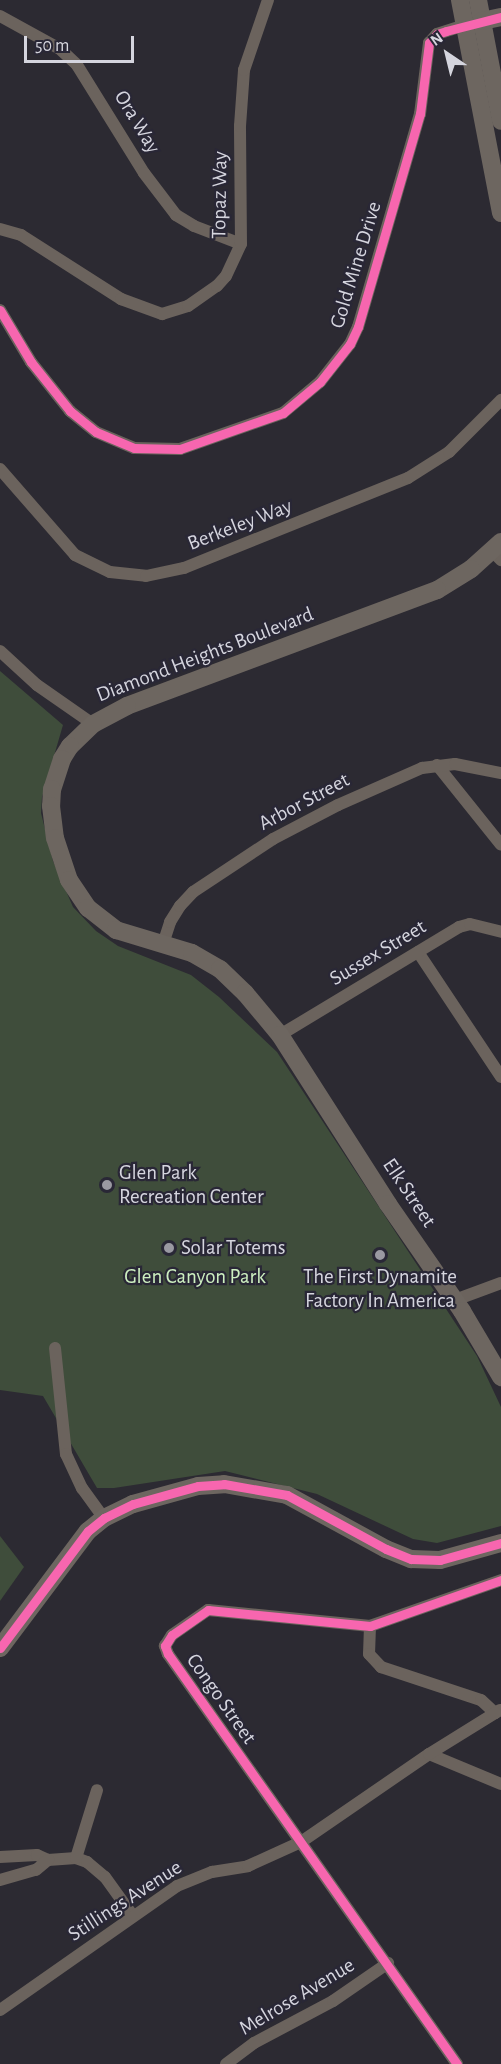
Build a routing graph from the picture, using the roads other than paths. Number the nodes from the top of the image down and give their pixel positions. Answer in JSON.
{"nodes":[{"id":1,"x":268,"y":0,"type":"edge"},
{"id":2,"x":460,"y":0,"type":"edge"},
{"id":3,"x":478,"y":0,"type":"edge"},
{"id":4,"x":0,"y":16,"type":"edge"},
{"id":5,"x":501,"y":17,"type":"edge"},
{"id":6,"x":483,"y":21,"type":"junction"},
{"id":7,"x":464,"y":24,"type":"junction"},
{"id":8,"x":501,"y":121,"type":"edge"},
{"id":9,"x":501,"y":213,"type":"edge"},
{"id":10,"x":0,"y":229,"type":"edge"},
{"id":11,"x":242,"y":244,"type":"junction"},
{"id":12,"x":0,"y":310,"type":"edge"},
{"id":13,"x":501,"y":400,"type":"edge"},
{"id":14,"x":0,"y":469,"type":"edge"},
{"id":15,"x":498,"y":551,"type":"edge"},
{"id":16,"x":0,"y":651,"type":"edge"},
{"id":17,"x":93,"y":724,"type":"junction"},
{"id":18,"x":437,"y":765,"type":"junction"},
{"id":19,"x":501,"y":773,"type":"edge"},
{"id":20,"x":501,"y":845,"type":"edge"},
{"id":21,"x":501,"y":932,"type":"edge"},
{"id":22,"x":163,"y":944,"type":"junction"},
{"id":23,"x":418,"y":952,"type":"junction"},
{"id":24,"x":280,"y":1035,"type":"junction"},
{"id":25,"x":501,"y":1077,"type":"edge"},
{"id":26,"x":501,"y":1283,"type":"edge"},
{"id":27,"x":455,"y":1300,"type":"junction"},
{"id":28,"x":55,"y":1348,"type":"dead end"},
{"id":29,"x":500,"y":1373,"type":"edge"},
{"id":30,"x":104,"y":1518,"type":"junction"},
{"id":31,"x":501,"y":1543,"type":"edge"},
{"id":32,"x":501,"y":1580,"type":"edge"},
{"id":33,"x":370,"y":1626,"type":"junction"},
{"id":34,"x":0,"y":1648,"type":"edge"},
{"id":35,"x":498,"y":1711,"type":"edge"},
{"id":36,"x":429,"y":1754,"type":"junction"},
{"id":37,"x":501,"y":1784,"type":"edge"},
{"id":38,"x":97,"y":1790,"type":"dead end"},
{"id":39,"x":301,"y":1842,"type":"junction"},
{"id":40,"x":0,"y":1857,"type":"edge"},
{"id":41,"x":76,"y":1858,"type":"junction"},
{"id":42,"x":48,"y":1860,"type":"junction"},
{"id":43,"x":0,"y":1880,"type":"edge"},
{"id":44,"x":133,"y":1916,"type":"junction"},
{"id":45,"x":388,"y":1963,"type":"junction"},
{"id":46,"x":0,"y":2010,"type":"edge"},
{"id":47,"x":226,"y":2064,"type":"edge"},
{"id":48,"x":457,"y":2064,"type":"edge"}],
"edges":[{"from":1,"to":11,"type":"street","name":"Topaz Way"},
{"from":2,"to":7,"type":"main road"},
{"from":3,"to":6,"type":"main road"},
{"from":4,"to":11,"type":"street","name":"Ora Way"},
{"from":5,"to":6,"type":"main road"},
{"from":6,"to":7,"type":"street"},
{"from":6,"to":8,"type":"main road"},
{"from":7,"to":9,"type":"main road"},
{"from":7,"to":12,"type":"street","name":"Gold Mine Drive"},
{"from":10,"to":11,"type":"street","name":"Topaz Way"},
{"from":13,"to":14,"type":"street","name":"Berkeley Way"},
{"from":15,"to":17,"type":"main road","name":"Diamond Heights Boulevard"},
{"from":16,"to":17,"type":"street"},
{"from":17,"to":22,"type":"main road","name":"Diamond Heights Boulevard"},
{"from":18,"to":19,"type":"street","name":"Arbor Street"},
{"from":18,"to":20,"type":"street"},
{"from":18,"to":22,"type":"street","name":"Arbor Street"},
{"from":21,"to":23,"type":"street","name":"Sussex Street"},
{"from":22,"to":24,"type":"main road","name":"Diamond Heights Boulevard"},
{"from":23,"to":24,"type":"street","name":"Sussex Street"},
{"from":23,"to":25,"type":"street"},
{"from":24,"to":27,"type":"main road","name":"Elk Street"},
{"from":26,"to":27,"type":"street"},
{"from":27,"to":29,"type":"main road","name":"Elk Street"},
{"from":28,"to":30,"type":"street"},
{"from":30,"to":31,"type":"main road"},
{"from":30,"to":34,"type":"main road"},
{"from":32,"to":33,"type":"street","name":"Congo Street"},
{"from":33,"to":35,"type":"street"},
{"from":33,"to":39,"type":"street","name":"Congo Street"},
{"from":35,"to":36,"type":"street","name":"Stillings Avenue"},
{"from":36,"to":37,"type":"street"},
{"from":36,"to":39,"type":"street","name":"Stillings Avenue"},
{"from":38,"to":41,"type":"street"},
{"from":39,"to":44,"type":"street","name":"Stillings Avenue"},
{"from":39,"to":45,"type":"street","name":"Congo Street"},
{"from":40,"to":42,"type":"street"},
{"from":41,"to":42,"type":"street"},
{"from":41,"to":44,"type":"street"},
{"from":42,"to":43,"type":"street"},
{"from":44,"to":46,"type":"street","name":"Stillings Avenue"},
{"from":45,"to":47,"type":"street","name":"Melrose Avenue"},
{"from":45,"to":48,"type":"street","name":"Congo Street"}]}
